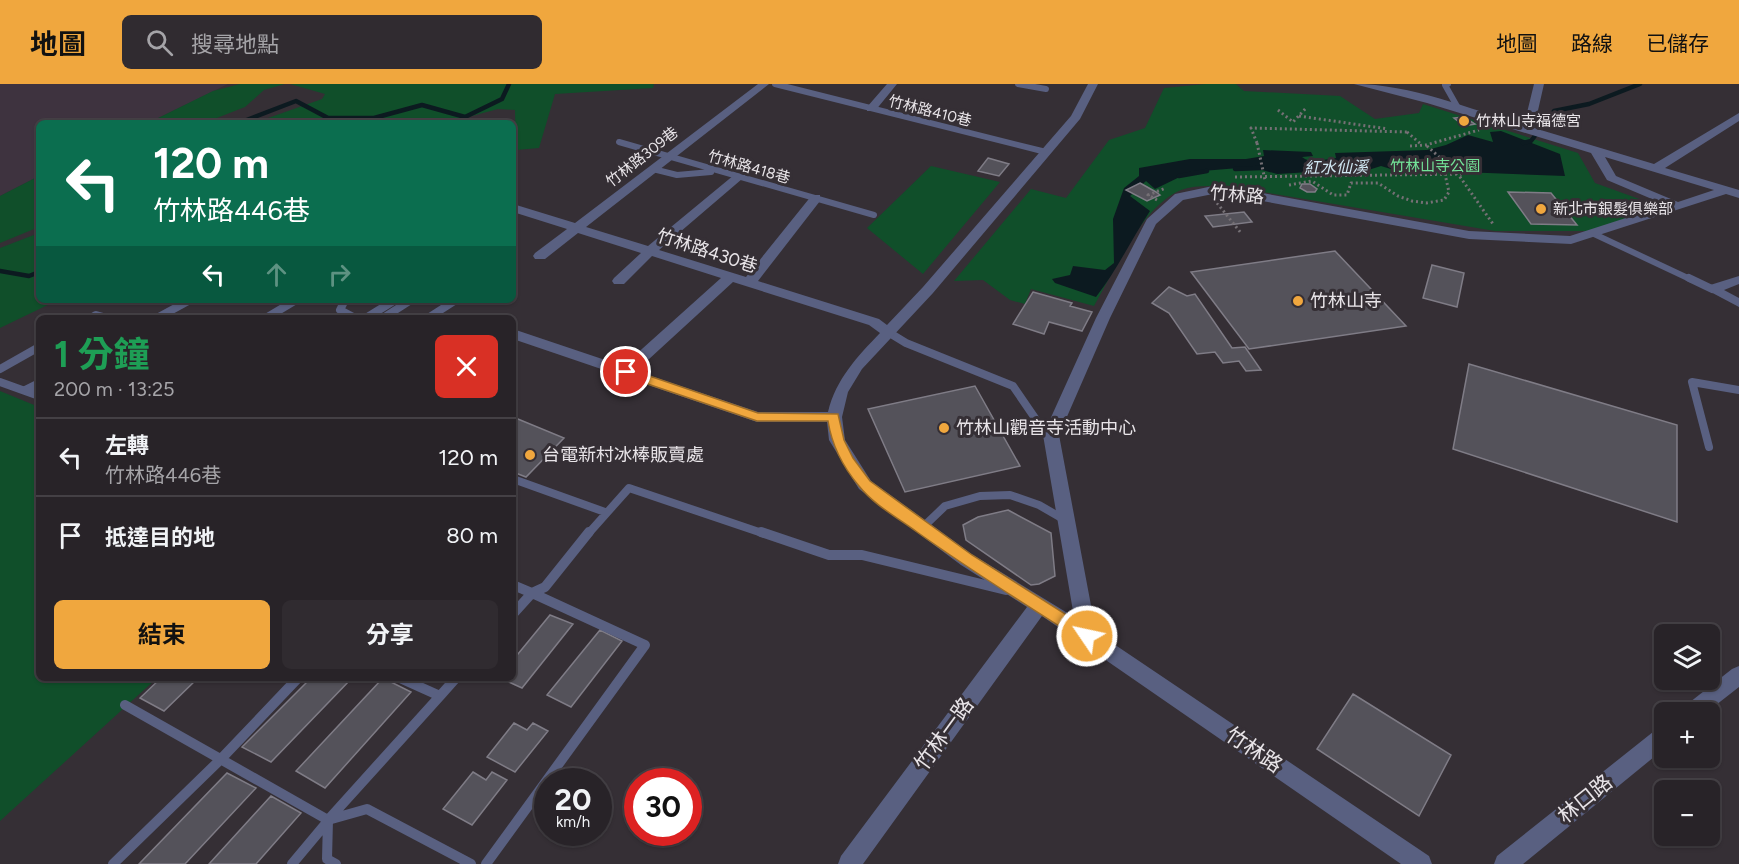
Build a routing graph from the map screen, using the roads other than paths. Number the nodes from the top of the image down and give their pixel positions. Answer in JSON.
{"nodes":[{"id":1,"x":764,"y":84,"type":"edge"},
{"id":2,"x":775,"y":84,"type":"edge"},
{"id":3,"x":892,"y":84,"type":"edge"},
{"id":4,"x":1018,"y":84,"type":"edge"},
{"id":5,"x":1093,"y":84,"type":"edge"},
{"id":6,"x":1359,"y":84,"type":"edge"},
{"id":7,"x":1449,"y":84,"type":"edge"},
{"id":8,"x":1539,"y":84,"type":"edge"},
{"id":9,"x":1394,"y":87,"type":"edge"},
{"id":10,"x":1047,"y":89,"type":"dead end"},
{"id":11,"x":1458,"y":108,"type":"junction"},
{"id":12,"x":871,"y":109,"type":"junction"},
{"id":13,"x":1739,"y":116,"type":"edge"},
{"id":14,"x":1528,"y":129,"type":"junction"},
{"id":15,"x":619,"y":142,"type":"dead end"},
{"id":16,"x":1594,"y":150,"type":"junction"},
{"id":17,"x":1046,"y":152,"type":"junction"},
{"id":18,"x":669,"y":157,"type":"junction"},
{"id":19,"x":653,"y":169,"type":"junction"},
{"id":20,"x":1655,"y":169,"type":"junction"},
{"id":21,"x":717,"y":171,"type":"junction"},
{"id":22,"x":738,"y":177,"type":"junction"},
{"id":23,"x":1732,"y":192,"type":"edge"},
{"id":24,"x":816,"y":198,"type":"junction"},
{"id":25,"x":1678,"y":206,"type":"junction"},
{"id":26,"x":516,"y":209,"type":"edge"},
{"id":27,"x":874,"y":215,"type":"dead end"},
{"id":28,"x":576,"y":229,"type":"junction"},
{"id":29,"x":1592,"y":233,"type":"junction"},
{"id":30,"x":649,"y":252,"type":"junction"},
{"id":31,"x":540,"y":256,"type":"dead end"},
{"id":32,"x":730,"y":277,"type":"junction"},
{"id":33,"x":1739,"y":280,"type":"edge"},
{"id":34,"x":619,"y":281,"type":"dead end"},
{"id":35,"x":749,"y":283,"type":"junction"},
{"id":36,"x":1712,"y":289,"type":"junction"},
{"id":37,"x":184,"y":303,"type":"edge"},
{"id":38,"x":291,"y":303,"type":"edge"},
{"id":39,"x":344,"y":303,"type":"edge"},
{"id":40,"x":390,"y":303,"type":"edge"},
{"id":41,"x":406,"y":303,"type":"edge"},
{"id":42,"x":451,"y":303,"type":"edge"},
{"id":43,"x":1739,"y":303,"type":"edge"},
{"id":44,"x":162,"y":315,"type":"edge"},
{"id":45,"x":271,"y":315,"type":"edge"},
{"id":46,"x":349,"y":315,"type":"edge"},
{"id":47,"x":371,"y":315,"type":"edge"},
{"id":48,"x":388,"y":315,"type":"edge"},
{"id":49,"x":433,"y":315,"type":"edge"},
{"id":50,"x":888,"y":332,"type":"junction"},
{"id":51,"x":516,"y":335,"type":"edge"},
{"id":52,"x":36,"y":349,"type":"edge"},
{"id":53,"x":0,"y":369,"type":"edge"},
{"id":54,"x":626,"y":372,"type":"junction"},
{"id":55,"x":0,"y":382,"type":"edge"},
{"id":56,"x":36,"y":384,"type":"edge"},
{"id":57,"x":25,"y":390,"type":"junction"},
{"id":58,"x":1739,"y":390,"type":"edge"},
{"id":59,"x":36,"y":395,"type":"edge"},
{"id":60,"x":834,"y":417,"type":"junction"},
{"id":61,"x":1051,"y":435,"type":"junction"},
{"id":62,"x":1709,"y":447,"type":"dead end"},
{"id":63,"x":516,"y":480,"type":"edge"},
{"id":64,"x":605,"y":512,"type":"junction"},
{"id":65,"x":1066,"y":520,"type":"junction"},
{"id":66,"x":922,"y":528,"type":"junction"},
{"id":67,"x":516,"y":586,"type":"edge"},
{"id":68,"x":532,"y":593,"type":"junction"},
{"id":69,"x":1022,"y":593,"type":"junction"},
{"id":70,"x":1040,"y":604,"type":"junction"},
{"id":71,"x":516,"y":611,"type":"edge"},
{"id":72,"x":1087,"y":636,"type":"junction"},
{"id":73,"x":1739,"y":675,"type":"edge"},
{"id":74,"x":295,"y":681,"type":"edge"},
{"id":75,"x":407,"y":681,"type":"edge"},
{"id":76,"x":453,"y":681,"type":"edge"},
{"id":77,"x":440,"y":696,"type":"junction"},
{"id":78,"x":1705,"y":702,"type":"edge"},
{"id":79,"x":125,"y":705,"type":"dead end"},
{"id":80,"x":1654,"y":744,"type":"edge"},
{"id":81,"x":220,"y":760,"type":"junction"},
{"id":82,"x":328,"y":820,"type":"junction"},
{"id":83,"x":113,"y":864,"type":"edge"},
{"id":84,"x":292,"y":864,"type":"edge"},
{"id":85,"x":336,"y":864,"type":"edge"},
{"id":86,"x":471,"y":864,"type":"edge"},
{"id":87,"x":486,"y":864,"type":"edge"},
{"id":88,"x":849,"y":864,"type":"edge"},
{"id":89,"x":1421,"y":864,"type":"edge"},
{"id":90,"x":1505,"y":864,"type":"edge"}],
"edges":[{"from":1,"to":18,"type":"street","name":"竹林路309巷"},
{"from":2,"to":12,"type":"lane","name":"竹林路410巷"},
{"from":3,"to":12,"type":"street"},
{"from":4,"to":10,"type":"lane"},
{"from":5,"to":17,"type":"street","name":"竹林路"},
{"from":6,"to":9,"type":"street","name":"竹林路"},
{"from":7,"to":11,"type":"lane"},
{"from":8,"to":14,"type":"street"},
{"from":9,"to":11,"type":"street","name":"竹林路"},
{"from":11,"to":14,"type":"street","name":"竹林路"},
{"from":12,"to":17,"type":"lane","name":"竹林路410巷"},
{"from":13,"to":20,"type":"street"},
{"from":14,"to":16,"type":"street","name":"竹林路"},
{"from":15,"to":18,"type":"lane","name":"竹林路418巷"},
{"from":16,"to":20,"type":"street","name":"竹林路"},
{"from":16,"to":25,"type":"street"},
{"from":17,"to":50,"type":"street","name":"竹林路"},
{"from":18,"to":19,"type":"street","name":"竹林路309巷"},
{"from":18,"to":21,"type":"lane","name":"竹林路418巷"},
{"from":19,"to":21,"type":"lane"},
{"from":19,"to":28,"type":"street","name":"竹林路309巷"},
{"from":20,"to":23,"type":"street","name":"竹林路"},
{"from":21,"to":22,"type":"lane","name":"竹林路418巷"},
{"from":22,"to":24,"type":"lane","name":"竹林路418巷"},
{"from":22,"to":30,"type":"street"},
{"from":23,"to":25,"type":"street","name":"竹林路"},
{"from":24,"to":27,"type":"lane","name":"竹林路418巷"},
{"from":24,"to":35,"type":"street"},
{"from":25,"to":29,"type":"street","name":"竹林路"},
{"from":26,"to":28,"type":"street","name":"竹林路430巷"},
{"from":28,"to":30,"type":"street","name":"竹林路430巷"},
{"from":28,"to":31,"type":"street","name":"竹林路309巷"},
{"from":29,"to":36,"type":"lane"},
{"from":29,"to":61,"type":"street","name":"竹林路"},
{"from":30,"to":32,"type":"street","name":"竹林路430巷"},
{"from":30,"to":34,"type":"street"},
{"from":32,"to":35,"type":"street","name":"竹林路430巷"},
{"from":32,"to":54,"type":"street"},
{"from":33,"to":36,"type":"street"},
{"from":35,"to":50,"type":"street","name":"竹林路430巷"},
{"from":36,"to":43,"type":"street"},
{"from":37,"to":44,"type":"lane"},
{"from":38,"to":45,"type":"lane"},
{"from":39,"to":46,"type":"lane"},
{"from":40,"to":47,"type":"lane"},
{"from":41,"to":48,"type":"lane"},
{"from":42,"to":49,"type":"lane"},
{"from":50,"to":60,"type":"street","name":"竹林路"},
{"from":50,"to":61,"type":"lane"},
{"from":51,"to":54,"type":"street"},
{"from":52,"to":53,"type":"lane"},
{"from":54,"to":60,"type":"street"},
{"from":55,"to":57,"type":"lane"},
{"from":56,"to":57,"type":"lane"},
{"from":57,"to":59,"type":"lane"},
{"from":58,"to":62,"type":"lane"},
{"from":60,"to":66,"type":"street","name":"竹林路"},
{"from":61,"to":65,"type":"street"},
{"from":63,"to":64,"type":"lane"},
{"from":64,"to":68,"type":"lane"},
{"from":64,"to":69,"type":"lane"},
{"from":65,"to":66,"type":"lane"},
{"from":65,"to":72,"type":"street"},
{"from":66,"to":69,"type":"street","name":"竹林路"},
{"from":67,"to":68,"type":"lane"},
{"from":68,"to":71,"type":"lane"},
{"from":68,"to":87,"type":"lane"},
{"from":69,"to":70,"type":"street","name":"竹林路"},
{"from":70,"to":72,"type":"street","name":"竹林路"},
{"from":70,"to":88,"type":"street","name":"竹林一路"},
{"from":72,"to":89,"type":"street","name":"竹林路"},
{"from":73,"to":78,"type":"street"},
{"from":74,"to":81,"type":"lane"},
{"from":75,"to":77,"type":"lane"},
{"from":76,"to":77,"type":"lane"},
{"from":77,"to":82,"type":"lane"},
{"from":79,"to":81,"type":"lane"},
{"from":80,"to":90,"type":"street","name":"林口路"},
{"from":81,"to":82,"type":"lane"},
{"from":81,"to":83,"type":"lane"},
{"from":82,"to":84,"type":"lane"},
{"from":82,"to":85,"type":"lane"},
{"from":82,"to":86,"type":"lane"}]}
